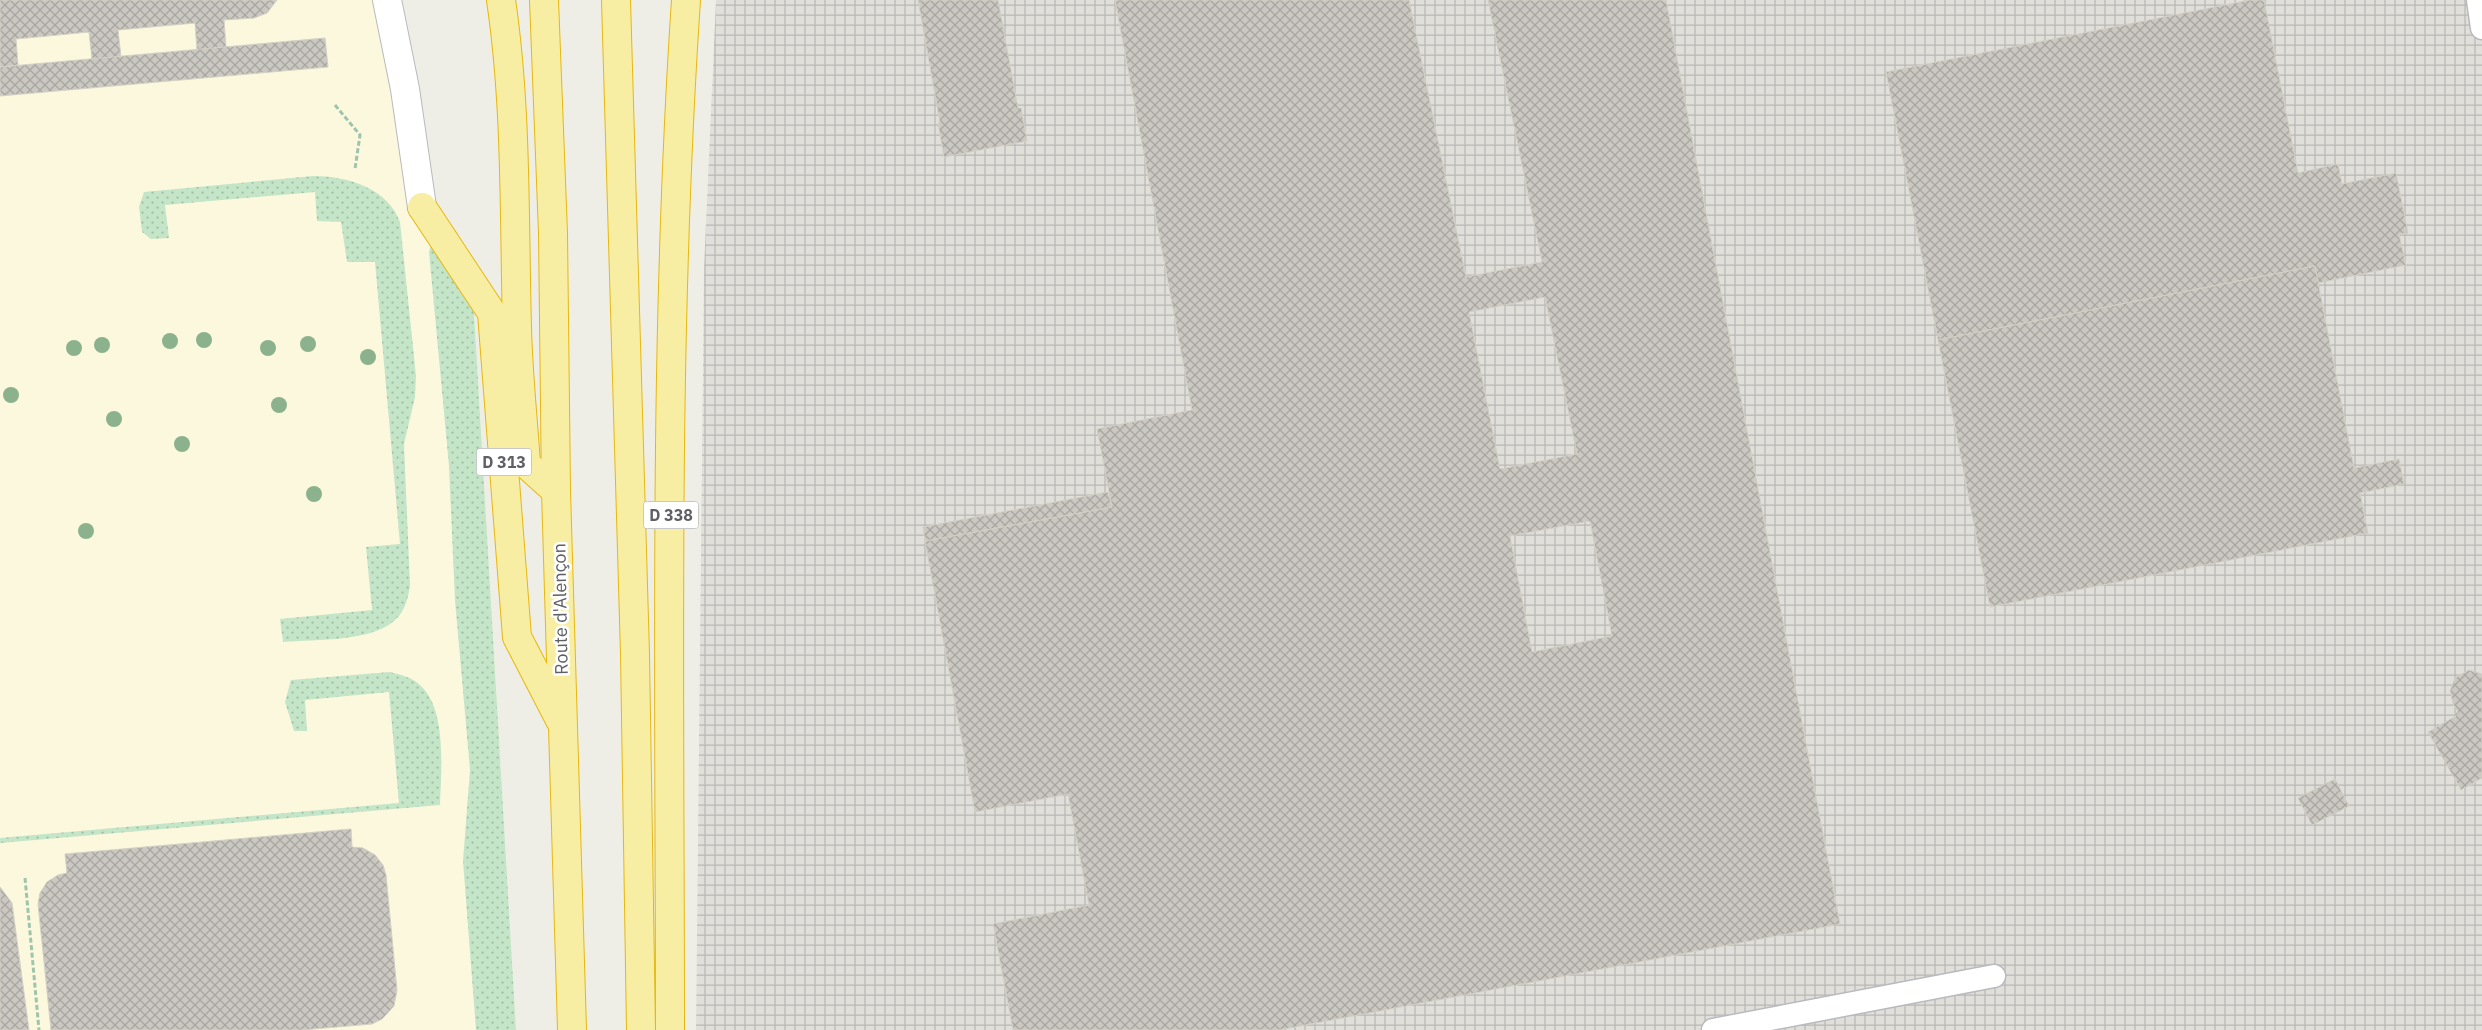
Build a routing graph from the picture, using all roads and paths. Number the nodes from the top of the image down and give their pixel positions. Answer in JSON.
{"nodes":[{"id":1,"x":387,"y":0,"type":"edge"},
{"id":2,"x":501,"y":0,"type":"edge"},
{"id":3,"x":544,"y":0,"type":"edge"},
{"id":4,"x":616,"y":0,"type":"edge"},
{"id":5,"x":686,"y":0,"type":"edge"},
{"id":6,"x":2478,"y":0,"type":"edge"},
{"id":7,"x":2482,"y":28,"type":"edge"},
{"id":8,"x":335,"y":105,"type":"dead end"},
{"id":9,"x":355,"y":169,"type":"dead end"},
{"id":10,"x":422,"y":207,"type":"joint"},
{"id":11,"x":556,"y":491,"type":"junction"},
{"id":12,"x":563,"y":727,"type":"junction"},
{"id":13,"x":25,"y":878,"type":"dead end"},
{"id":14,"x":1994,"y":976,"type":"dead end"},
{"id":15,"x":39,"y":1030,"type":"edge"},
{"id":16,"x":572,"y":1030,"type":"edge"},
{"id":17,"x":641,"y":1030,"type":"edge"},
{"id":18,"x":670,"y":1030,"type":"edge"},
{"id":19,"x":1713,"y":1030,"type":"edge"}],
"edges":[{"from":1,"to":10,"type":"street","number":"D 313"},
{"from":2,"to":11,"type":"highway","number":"D 313"},
{"from":3,"to":11,"type":"highway","name":"Route d'Alençon"},
{"from":4,"to":17,"type":"highway","number":"D 338"},
{"from":5,"to":18,"type":"highway","number":"D 338"},
{"from":6,"to":7,"type":"lane"},
{"from":8,"to":9,"type":"path"},
{"from":10,"to":12,"type":"highway","number":"D 313"},
{"from":11,"to":12,"type":"highway","name":"Route d'Alençon"},
{"from":12,"to":16,"type":"highway","name":"Route d'Alençon"},
{"from":13,"to":15,"type":"path"},
{"from":14,"to":19,"type":"lane"}]}
